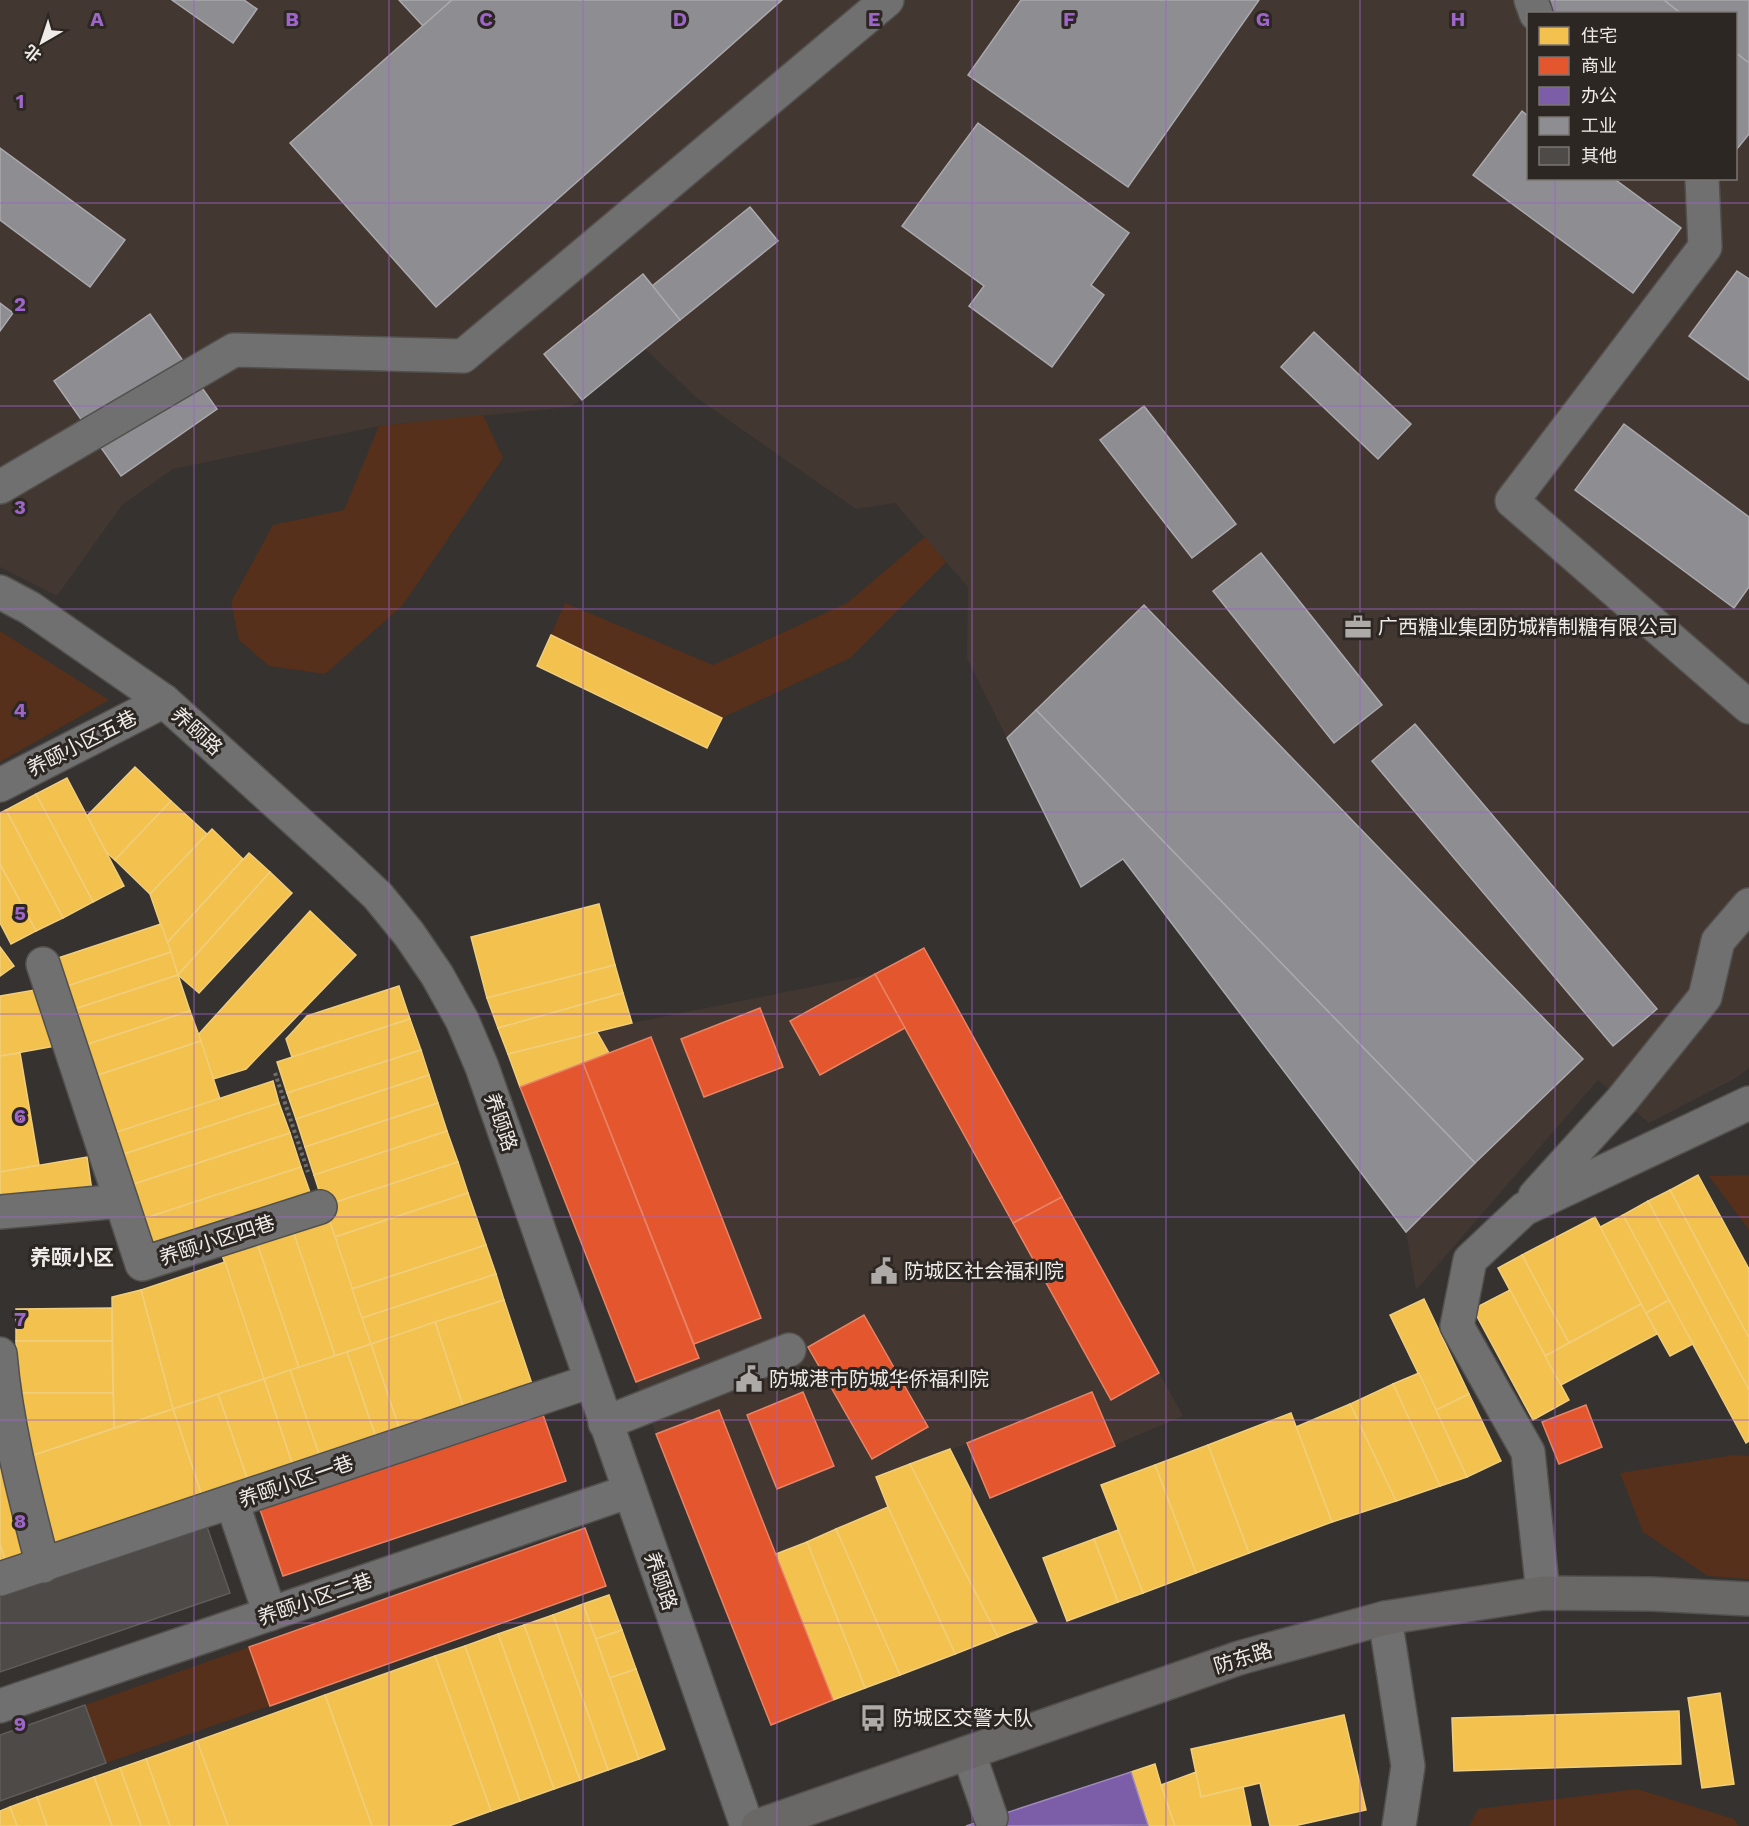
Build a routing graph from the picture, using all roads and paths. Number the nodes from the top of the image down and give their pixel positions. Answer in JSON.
{"nodes":[{"id":1,"x":886,"y":0,"type":"edge"},
{"id":2,"x":1702,"y":180,"type":"edge"},
{"id":3,"x":0,"y":486,"type":"edge"},
{"id":4,"x":0,"y":592,"type":"edge"},
{"id":5,"x":164,"y":701,"type":"junction"},
{"id":6,"x":1749,"y":707,"type":"edge"},
{"id":7,"x":0,"y":785,"type":"edge"},
{"id":8,"x":1749,"y":905,"type":"edge"},
{"id":9,"x":43,"y":964,"type":"dead end"},
{"id":10,"x":275,"y":1072,"type":"dead end"},
{"id":11,"x":1749,"y":1103,"type":"edge"},
{"id":12,"x":121,"y":1202,"type":"junction"},
{"id":13,"x":320,"y":1207,"type":"joint"},
{"id":14,"x":1524,"y":1209,"type":"junction"},
{"id":15,"x":0,"y":1212,"type":"edge"},
{"id":16,"x":789,"y":1350,"type":"dead end"},
{"id":17,"x":0,"y":1354,"type":"edge"},
{"id":18,"x":591,"y":1381,"type":"junction"},
{"id":19,"x":605,"y":1423,"type":"junction"},
{"id":20,"x":630,"y":1491,"type":"junction"},
{"id":21,"x":231,"y":1502,"type":"junction"},
{"id":22,"x":43,"y":1566,"type":"junction"},
{"id":23,"x":0,"y":1579,"type":"edge"},
{"id":24,"x":1543,"y":1593,"type":"junction"},
{"id":25,"x":1749,"y":1599,"type":"edge"},
{"id":26,"x":270,"y":1614,"type":"junction"},
{"id":27,"x":1385,"y":1618,"type":"junction"},
{"id":28,"x":0,"y":1706,"type":"edge"},
{"id":29,"x":969,"y":1754,"type":"junction"},
{"id":30,"x":991,"y":1818,"type":"dead end"},
{"id":31,"x":747,"y":1826,"type":"edge"},
{"id":32,"x":758,"y":1826,"type":"edge"},
{"id":33,"x":1399,"y":1826,"type":"edge"}],
"edges":[{"from":1,"to":3,"type":"street"},
{"from":2,"to":6,"type":"street"},
{"from":4,"to":5,"type":"street","name":"养颐路"},
{"from":5,"to":7,"type":"street","name":"养颐小区五巷"},
{"from":5,"to":18,"type":"street","name":"养颐路"},
{"from":8,"to":14,"type":"street"},
{"from":9,"to":12,"type":"street","name":"养颐小区四巷"},
{"from":10,"to":13,"type":"path"},
{"from":11,"to":14,"type":"street"},
{"from":12,"to":13,"type":"street","name":"养颐小区四巷"},
{"from":12,"to":15,"type":"street"},
{"from":14,"to":24,"type":"street"},
{"from":16,"to":19,"type":"street"},
{"from":17,"to":22,"type":"street"},
{"from":18,"to":19,"type":"street","name":"养颐路"},
{"from":18,"to":21,"type":"street","name":"养颐小区一巷"},
{"from":19,"to":20,"type":"street","name":"养颐路"},
{"from":20,"to":26,"type":"street","name":"养颐小区二巷"},
{"from":20,"to":31,"type":"street","name":"养颐路"},
{"from":21,"to":22,"type":"street","name":"养颐小区一巷"},
{"from":21,"to":26,"type":"street"},
{"from":22,"to":23,"type":"street","name":"养颐小区一巷"},
{"from":24,"to":25,"type":"main road","name":"防东路"},
{"from":24,"to":27,"type":"main road","name":"防东路"},
{"from":26,"to":28,"type":"street","name":"养颐小区二巷"},
{"from":27,"to":29,"type":"main road","name":"防东路"},
{"from":27,"to":33,"type":"street"},
{"from":29,"to":30,"type":"street"},
{"from":29,"to":32,"type":"main road","name":"防东路"}]}
